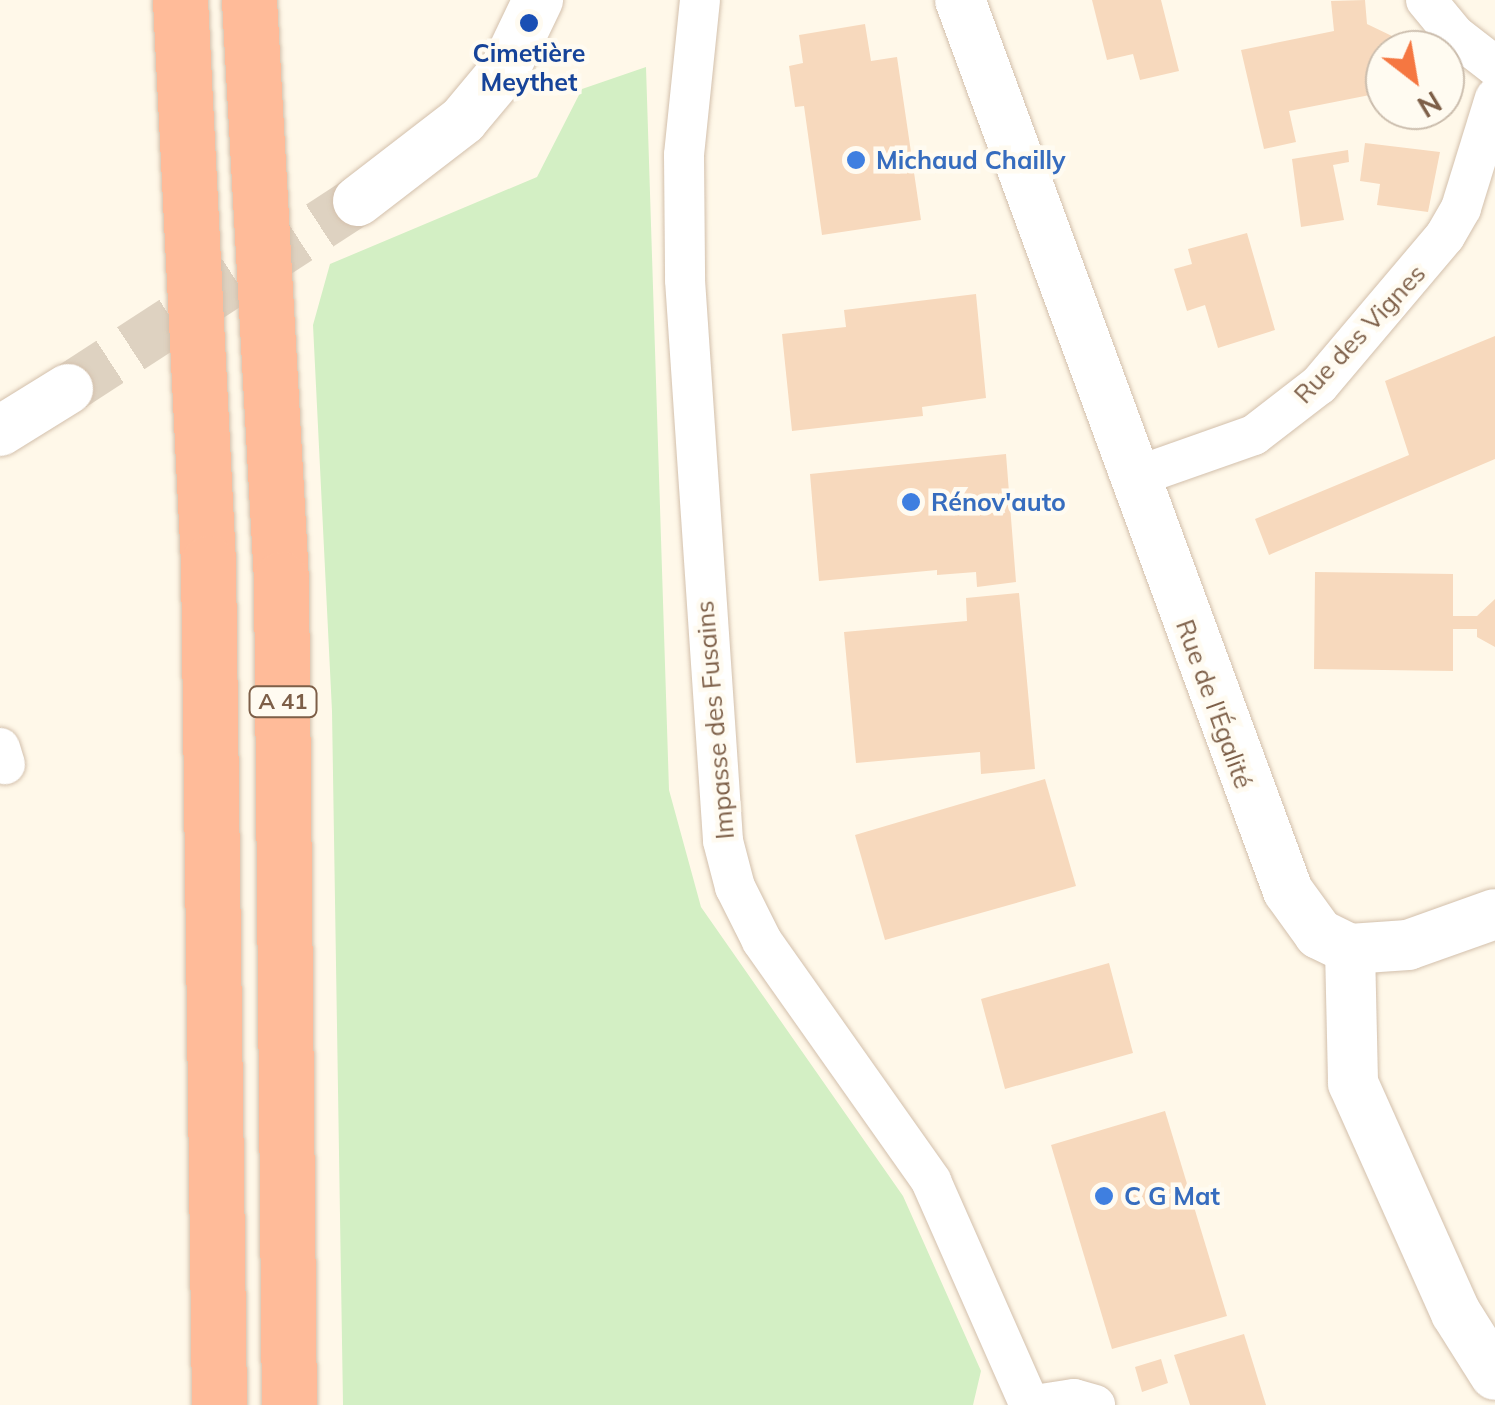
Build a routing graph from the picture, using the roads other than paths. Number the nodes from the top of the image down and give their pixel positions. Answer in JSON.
{"nodes":[{"id":1,"x":180,"y":0,"type":"edge"},
{"id":2,"x":249,"y":0,"type":"edge"},
{"id":3,"x":503,"y":0,"type":"edge"},
{"id":4,"x":538,"y":0,"type":"edge"},
{"id":5,"x":960,"y":0,"type":"edge"},
{"id":6,"x":1426,"y":0,"type":"edge"},
{"id":7,"x":698,"y":5,"type":"edge"},
{"id":8,"x":1495,"y":66,"type":"edge"},
{"id":9,"x":1495,"y":98,"type":"edge"},
{"id":10,"x":463,"y":120,"type":"junction"},
{"id":11,"x":358,"y":201,"type":"tunnel mouth"},
{"id":12,"x":68,"y":389,"type":"tunnel mouth"},
{"id":13,"x":0,"y":431,"type":"edge"},
{"id":14,"x":1132,"y":478,"type":"junction"},
{"id":15,"x":1495,"y":914,"type":"edge"},
{"id":16,"x":1350,"y":949,"type":"junction"},
{"id":17,"x":1495,"y":1375,"type":"edge"},
{"id":18,"x":219,"y":1405,"type":"edge"},
{"id":19,"x":289,"y":1405,"type":"edge"},
{"id":20,"x":1032,"y":1405,"type":"edge"},
{"id":21,"x":1095,"y":1405,"type":"edge"}],
"edges":[{"from":1,"to":18,"type":"highway"},
{"from":2,"to":19,"type":"highway","number":"A 41"},
{"from":3,"to":10,"type":"street"},
{"from":4,"to":10,"type":"street"},
{"from":5,"to":14,"type":"street","name":"Rue de l'Égalité"},
{"from":6,"to":8,"type":"street"},
{"from":7,"to":20,"type":"street","name":"Impasse des Fusains"},
{"from":9,"to":14,"type":"street","name":"Rue des Vignes"},
{"from":10,"to":11,"type":"street"},
{"from":12,"to":13,"type":"street"},
{"from":14,"to":16,"type":"street","name":"Rue de l'Égalité"},
{"from":15,"to":16,"type":"street"},
{"from":16,"to":17,"type":"street"},
{"from":20,"to":21,"type":"street"}]}
